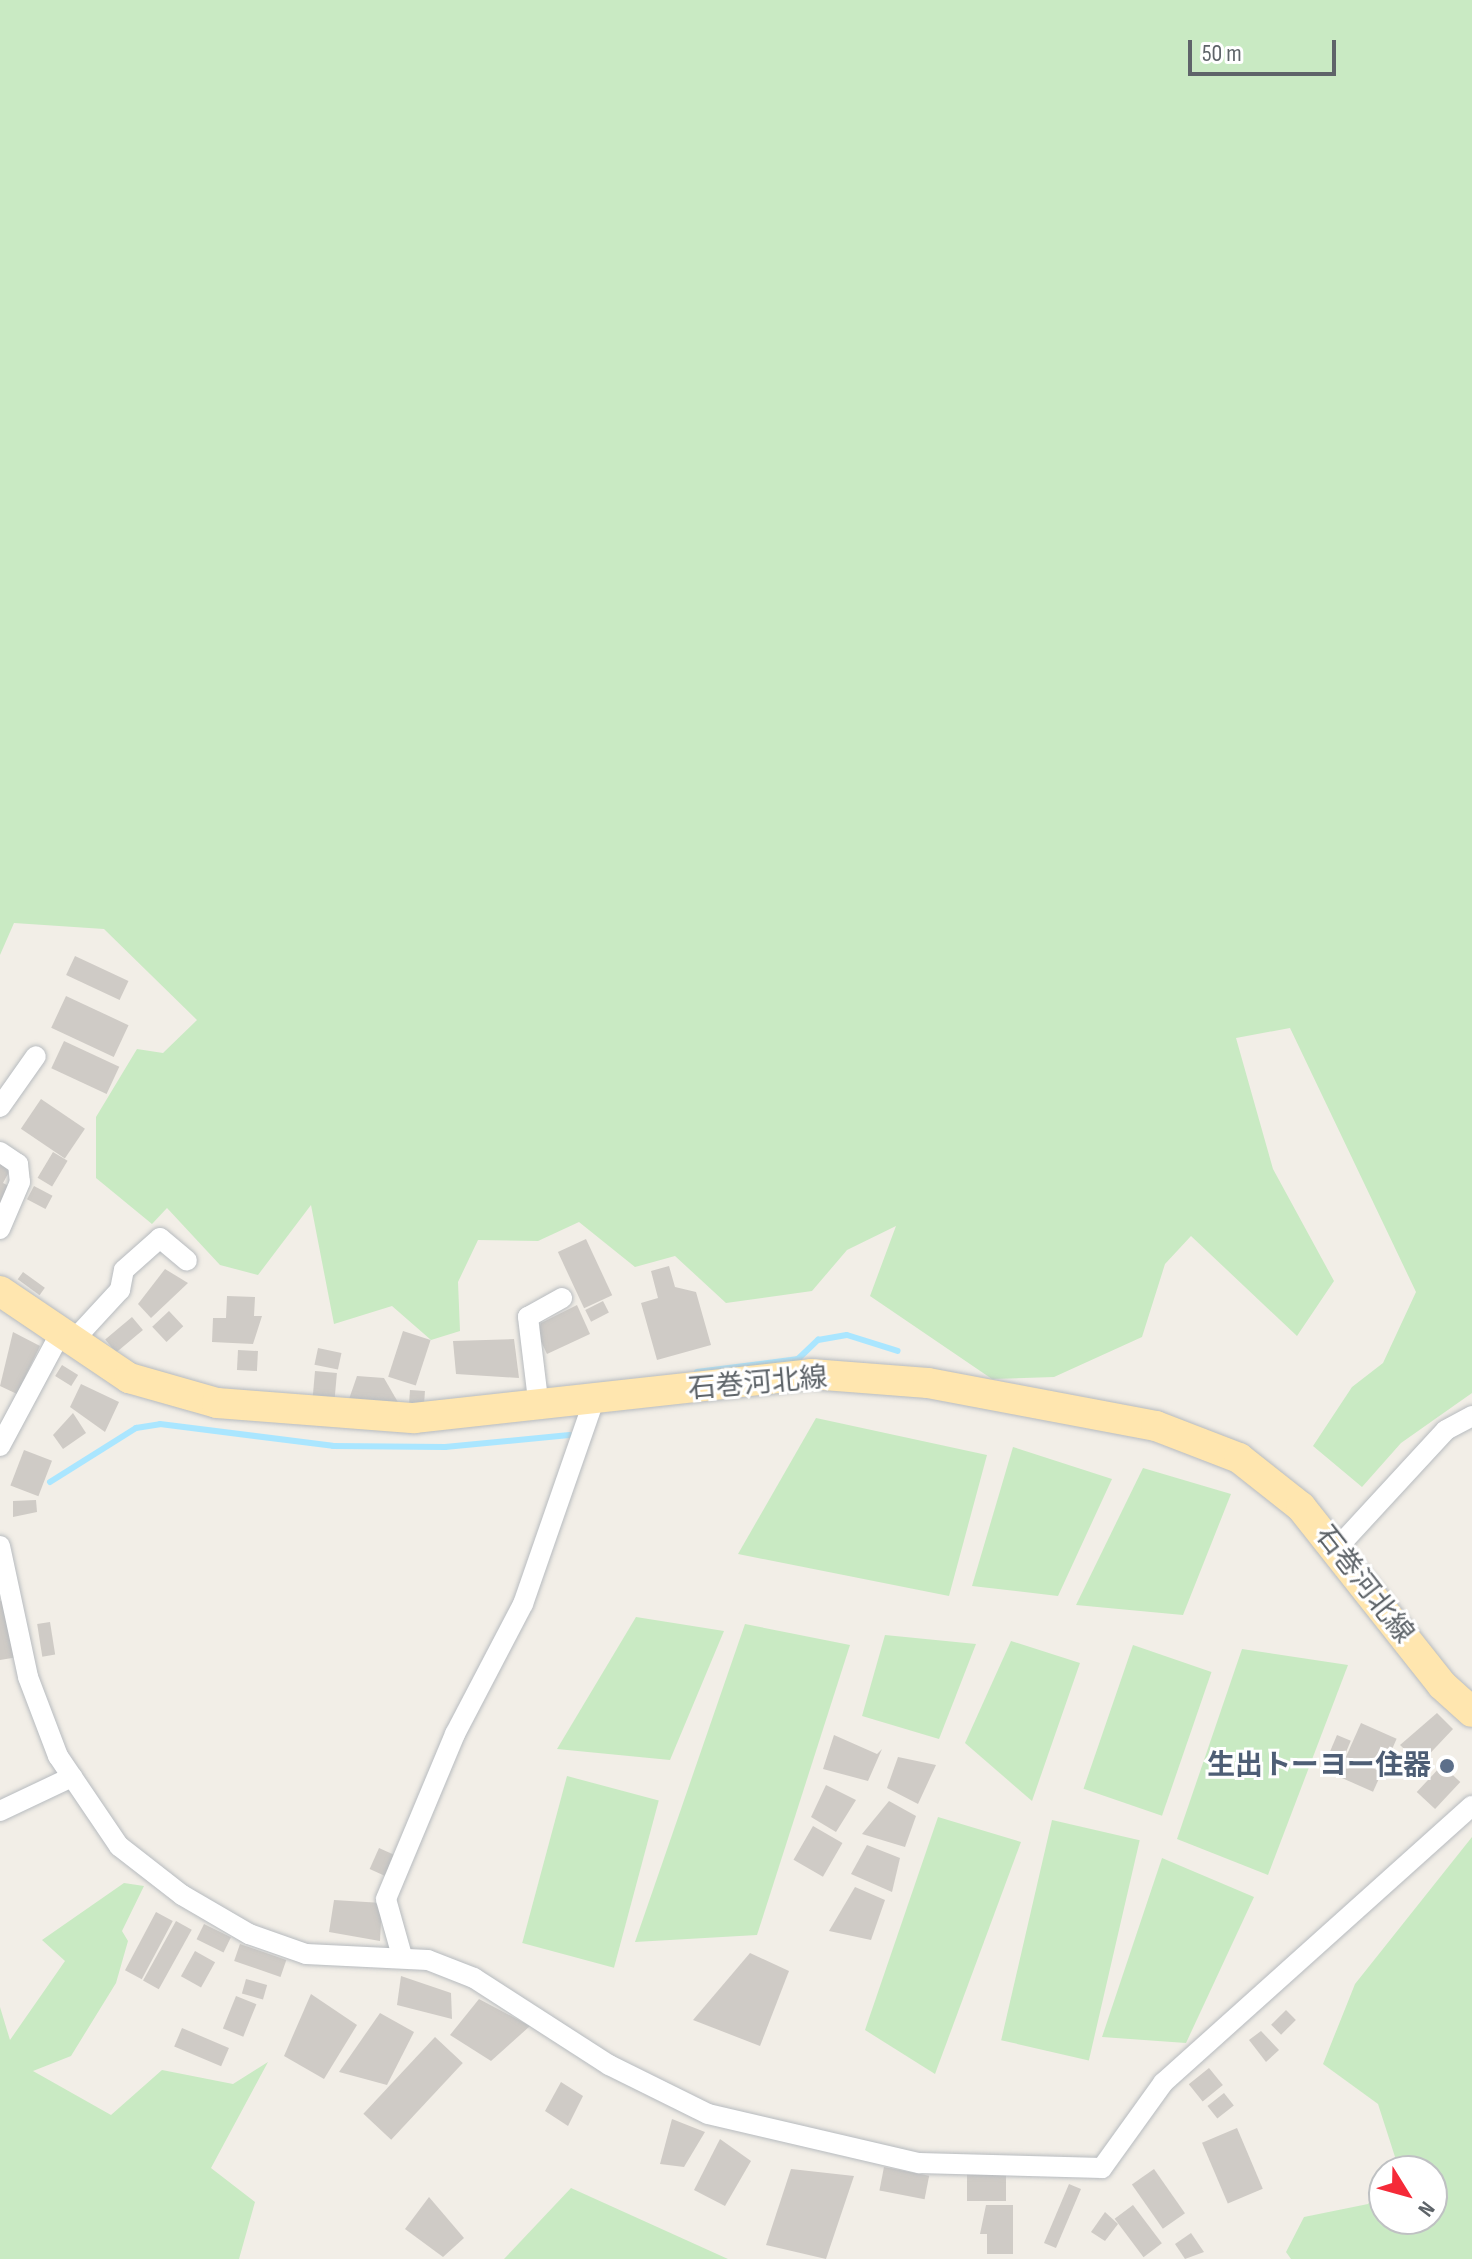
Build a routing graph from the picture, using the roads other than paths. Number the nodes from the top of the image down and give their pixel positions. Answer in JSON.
{"nodes":[{"id":1,"x":36,"y":1056,"type":"dead end"},
{"id":2,"x":0,"y":1107,"type":"edge"},
{"id":3,"x":0,"y":1152,"type":"edge"},
{"id":4,"x":0,"y":1229,"type":"edge"},
{"id":5,"x":187,"y":1261,"type":"dead end"},
{"id":6,"x":0,"y":1291,"type":"edge"},
{"id":7,"x":562,"y":1298,"type":"dead end"},
{"id":8,"x":66,"y":1338,"type":"junction"},
{"id":9,"x":593,"y":1403,"type":"junction"},
{"id":10,"x":539,"y":1408,"type":"junction"},
{"id":11,"x":1472,"y":1416,"type":"edge"},
{"id":12,"x":0,"y":1446,"type":"edge"},
{"id":13,"x":0,"y":1546,"type":"edge"},
{"id":14,"x":1338,"y":1547,"type":"junction"},
{"id":15,"x":5,"y":1591,"type":"edge"},
{"id":16,"x":1472,"y":1712,"type":"edge"},
{"id":17,"x":72,"y":1777,"type":"junction"},
{"id":18,"x":1472,"y":1806,"type":"edge"},
{"id":19,"x":0,"y":1811,"type":"edge"},
{"id":20,"x":402,"y":1956,"type":"junction"}],
"edges":[{"from":1,"to":2,"type":"street"},
{"from":3,"to":4,"type":"street"},
{"from":5,"to":8,"type":"street"},
{"from":6,"to":8,"type":"main road","name":"石巻河北線"},
{"from":7,"to":10,"type":"street"},
{"from":8,"to":10,"type":"main road","name":"石巻河北線"},
{"from":8,"to":12,"type":"street"},
{"from":9,"to":10,"type":"main road","name":"石巻河北線"},
{"from":9,"to":14,"type":"main road","name":"石巻河北線"},
{"from":9,"to":20,"type":"street"},
{"from":11,"to":14,"type":"street"},
{"from":13,"to":15,"type":"street"},
{"from":14,"to":16,"type":"main road","name":"石巻河北線"},
{"from":15,"to":17,"type":"street"},
{"from":17,"to":19,"type":"street"},
{"from":17,"to":20,"type":"street"},
{"from":18,"to":20,"type":"street"}]}
